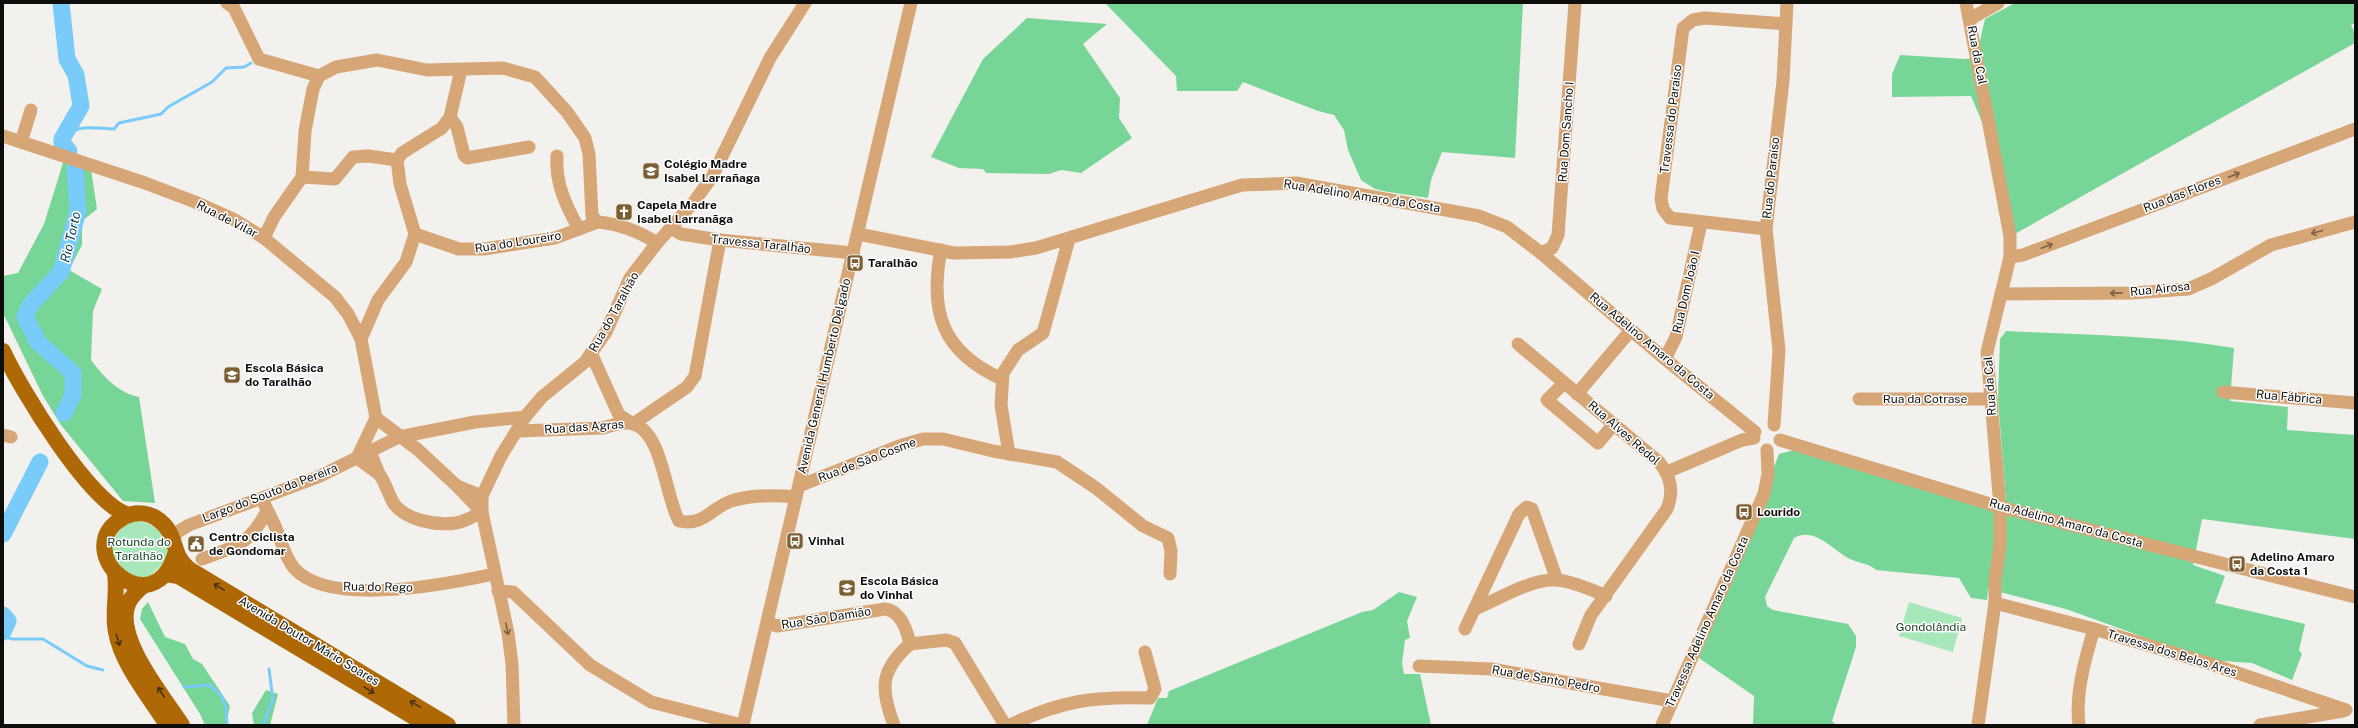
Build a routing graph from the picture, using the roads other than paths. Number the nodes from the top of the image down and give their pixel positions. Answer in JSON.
{"nodes":[{"id":1,"x":227,"y":3,"type":"edge"},
{"id":2,"x":805,"y":3,"type":"edge"},
{"id":3,"x":911,"y":3,"type":"edge"},
{"id":4,"x":1575,"y":3,"type":"edge"},
{"id":5,"x":1787,"y":3,"type":"edge"},
{"id":6,"x":1966,"y":3,"type":"edge"},
{"id":7,"x":1998,"y":3,"type":"edge"},
{"id":8,"x":1970,"y":19,"type":"junction"},
{"id":9,"x":1786,"y":24,"type":"junction"},
{"id":10,"x":461,"y":70,"type":"junction"},
{"id":11,"x":319,"y":76,"type":"junction"},
{"id":12,"x":30,"y":110,"type":"dead end"},
{"id":13,"x":450,"y":117,"type":"junction"},
{"id":14,"x":2355,"y":129,"type":"edge"},
{"id":15,"x":3,"y":136,"type":"edge"},
{"id":16,"x":21,"y":142,"type":"junction"},
{"id":17,"x":529,"y":147,"type":"dead end"},
{"id":18,"x":557,"y":156,"type":"dead end"},
{"id":19,"x":397,"y":160,"type":"junction"},
{"id":20,"x":302,"y":178,"type":"junction"},
{"id":21,"x":598,"y":222,"type":"junction"},
{"id":22,"x":2355,"y":222,"type":"edge"},
{"id":23,"x":1701,"y":223,"type":"junction"},
{"id":24,"x":671,"y":228,"type":"junction"},
{"id":25,"x":579,"y":229,"type":"junction"},
{"id":26,"x":1766,"y":229,"type":"junction"},
{"id":27,"x":415,"y":234,"type":"junction"},
{"id":28,"x":858,"y":234,"type":"junction"},
{"id":29,"x":264,"y":238,"type":"junction"},
{"id":30,"x":1069,"y":239,"type":"junction"},
{"id":31,"x":720,"y":240,"type":"junction"},
{"id":32,"x":657,"y":243,"type":"junction"},
{"id":33,"x":941,"y":250,"type":"junction"},
{"id":34,"x":1541,"y":253,"type":"junction"},
{"id":35,"x":853,"y":254,"type":"junction"},
{"id":36,"x":2010,"y":257,"type":"junction"},
{"id":37,"x":2001,"y":294,"type":"junction"},
{"id":38,"x":1631,"y":330,"type":"junction"},
{"id":39,"x":361,"y":339,"type":"junction"},
{"id":40,"x":1518,"y":344,"type":"dead end"},
{"id":41,"x":3,"y":351,"type":"edge"},
{"id":42,"x":591,"y":353,"type":"junction"},
{"id":43,"x":1665,"y":359,"type":"junction"},
{"id":44,"x":3,"y":374,"type":"edge"},
{"id":45,"x":1002,"y":379,"type":"junction"},
{"id":46,"x":1564,"y":383,"type":"junction"},
{"id":47,"x":2223,"y":392,"type":"dead end"},
{"id":48,"x":1577,"y":394,"type":"junction"},
{"id":49,"x":1859,"y":399,"type":"dead end"},
{"id":50,"x":1991,"y":399,"type":"junction"},
{"id":51,"x":2355,"y":403,"type":"edge"},
{"id":52,"x":525,"y":417,"type":"junction"},
{"id":53,"x":376,"y":418,"type":"junction"},
{"id":54,"x":633,"y":424,"type":"junction"},
{"id":55,"x":1614,"y":424,"type":"junction"},
{"id":56,"x":1774,"y":425,"type":"junction"},
{"id":57,"x":518,"y":431,"type":"junction"},
{"id":58,"x":1754,"y":435,"type":"junction"},
{"id":59,"x":399,"y":437,"type":"junction"},
{"id":60,"x":1780,"y":440,"type":"junction"},
{"id":61,"x":1767,"y":450,"type":"junction"},
{"id":62,"x":370,"y":451,"type":"junction"},
{"id":63,"x":1009,"y":454,"type":"junction"},
{"id":64,"x":357,"y":458,"type":"junction"},
{"id":65,"x":1667,"y":472,"type":"junction"},
{"id":66,"x":379,"y":474,"type":"junction"},
{"id":67,"x":457,"y":486,"type":"junction"},
{"id":68,"x":797,"y":492,"type":"junction"},
{"id":69,"x":482,"y":496,"type":"junction"},
{"id":70,"x":265,"y":505,"type":"junction"},
{"id":71,"x":2000,"y":507,"type":"junction"},
{"id":72,"x":482,"y":512,"type":"junction"},
{"id":73,"x":129,"y":515,"type":"junction"},
{"id":74,"x":109,"y":531,"type":"junction"},
{"id":75,"x":175,"y":536,"type":"junction"},
{"id":76,"x":202,"y":559,"type":"dead end"},
{"id":77,"x":115,"y":574,"type":"junction"},
{"id":78,"x":166,"y":574,"type":"junction"},
{"id":79,"x":494,"y":574,"type":"junction"},
{"id":80,"x":1170,"y":574,"type":"dead end"},
{"id":81,"x":1556,"y":580,"type":"junction"},
{"id":82,"x":144,"y":585,"type":"junction"},
{"id":83,"x":498,"y":591,"type":"junction"},
{"id":84,"x":1606,"y":596,"type":"junction"},
{"id":85,"x":2355,"y":598,"type":"edge"},
{"id":86,"x":1995,"y":603,"type":"junction"},
{"id":87,"x":1475,"y":609,"type":"junction"},
{"id":88,"x":768,"y":623,"type":"junction"},
{"id":89,"x":1465,"y":629,"type":"dead end"},
{"id":90,"x":2094,"y":629,"type":"junction"},
{"id":91,"x":910,"y":644,"type":"junction"},
{"id":92,"x":1579,"y":644,"type":"dead end"},
{"id":93,"x":1145,"y":652,"type":"dead end"},
{"id":94,"x":1419,"y":666,"type":"dead end"},
{"id":95,"x":1672,"y":701,"type":"junction"},
{"id":96,"x":2351,"y":710,"type":"edge"},
{"id":97,"x":168,"y":725,"type":"edge"},
{"id":98,"x":182,"y":725,"type":"edge"},
{"id":99,"x":427,"y":725,"type":"edge"},
{"id":100,"x":448,"y":725,"type":"edge"},
{"id":101,"x":514,"y":725,"type":"edge"},
{"id":102,"x":743,"y":725,"type":"edge"},
{"id":103,"x":894,"y":725,"type":"edge"},
{"id":104,"x":1005,"y":725,"type":"edge"},
{"id":105,"x":1010,"y":725,"type":"edge"},
{"id":106,"x":1662,"y":725,"type":"edge"},
{"id":107,"x":1978,"y":725,"type":"edge"},
{"id":108,"x":2079,"y":725,"type":"edge"},
{"id":109,"x":2260,"y":725,"type":"edge"}],
"edges":[{"from":1,"to":11,"type":"street"},
{"from":2,"to":24,"type":"street","name":"Rua do Taralhão"},
{"from":3,"to":28,"type":"street","name":"Avenida General Humberto Delgado"},
{"from":4,"to":34,"type":"street","name":"Rua Dom Sancho I"},
{"from":5,"to":9,"type":"street","name":"Rua do Paraíso"},
{"from":6,"to":8,"type":"street","name":"Rua da Cal"},
{"from":7,"to":8,"type":"street"},
{"from":8,"to":36,"type":"street","name":"Rua da Cal"},
{"from":9,"to":23,"type":"street","name":"Travessa do Paraíso"},
{"from":9,"to":26,"type":"street","name":"Rua do Paraíso"},
{"from":10,"to":11,"type":"street"},
{"from":10,"to":13,"type":"street"},
{"from":10,"to":21,"type":"street"},
{"from":11,"to":20,"type":"street"},
{"from":12,"to":16,"type":"street"},
{"from":13,"to":17,"type":"street"},
{"from":13,"to":19,"type":"street"},
{"from":36,"to":14,"type":"street","name":"Rua das Flores","one_way":true},
{"from":15,"to":16,"type":"street","name":"Rua de Vilar"},
{"from":16,"to":29,"type":"street","name":"Rua de Vilar"},
{"from":18,"to":25,"type":"street"},
{"from":19,"to":20,"type":"street"},
{"from":19,"to":27,"type":"street"},
{"from":20,"to":29,"type":"street"},
{"from":21,"to":25,"type":"street","name":"Rua do Loureiro"},
{"from":21,"to":32,"type":"street"},
{"from":22,"to":37,"type":"street","name":"Rua Airosa","one_way":true},
{"from":23,"to":26,"type":"street","name":"Travessa do Paraíso"},
{"from":23,"to":43,"type":"street","name":"Rua Dom João I"},
{"from":24,"to":31,"type":"street","name":"Travessa Taralhão"},
{"from":24,"to":32,"type":"street","name":"Rua do Taralhão"},
{"from":25,"to":27,"type":"street","name":"Rua do Loureiro"},
{"from":26,"to":56,"type":"street","name":"Rua do Paraíso"},
{"from":27,"to":39,"type":"street"},
{"from":28,"to":33,"type":"street","name":"Rua Adelino Amaro da Costa"},
{"from":28,"to":35,"type":"street","name":"Avenida General Humberto Delgado"},
{"from":29,"to":39,"type":"street","name":"Rua de Vilar"},
{"from":30,"to":33,"type":"street","name":"Rua Adelino Amaro da Costa"},
{"from":30,"to":34,"type":"street","name":"Rua Adelino Amaro da Costa"},
{"from":30,"to":45,"type":"street"},
{"from":31,"to":35,"type":"street","name":"Travessa Taralhão"},
{"from":31,"to":54,"type":"street"},
{"from":32,"to":42,"type":"street","name":"Rua do Taralhão"},
{"from":33,"to":45,"type":"street"},
{"from":34,"to":38,"type":"street","name":"Rua Adelino Amaro da Costa"},
{"from":35,"to":68,"type":"street","name":"Avenida General Humberto Delgado"},
{"from":36,"to":37,"type":"street","name":"Rua da Cal"},
{"from":37,"to":50,"type":"street","name":"Rua da Cal"},
{"from":38,"to":43,"type":"street","name":"Rua Adelino Amaro da Costa"},
{"from":38,"to":48,"type":"street"},
{"from":39,"to":53,"type":"street","name":"Rua de Vilar"},
{"from":40,"to":46,"type":"street","name":"Rua Alves Redol"},
{"from":41,"to":73,"type":"main road","name":"Avenida Doutor Mário Soares"},
{"from":42,"to":52,"type":"street","name":"Rua do Taralhão"},
{"from":42,"to":54,"type":"street"},
{"from":43,"to":58,"type":"street","name":"Rua Adelino Amaro da Costa"},
{"from":44,"to":74,"type":"main road"},
{"from":45,"to":63,"type":"street"},
{"from":46,"to":48,"type":"street","name":"Rua Alves Redol"},
{"from":46,"to":55,"type":"street"},
{"from":47,"to":51,"type":"street","name":"Rua Fábrica"},
{"from":48,"to":55,"type":"street","name":"Rua Alves Redol"},
{"from":49,"to":50,"type":"street","name":"Rua da Cotrase"},
{"from":50,"to":71,"type":"street","name":"Rua da Cal"},
{"from":52,"to":57,"type":"street","name":"Rua do Taralhão"},
{"from":52,"to":59,"type":"street","name":"Largo do Souto da Pereira"},
{"from":53,"to":59,"type":"street"},
{"from":53,"to":64,"type":"street"},
{"from":54,"to":57,"type":"street","name":"Rua das Agras"},
{"from":54,"to":68,"type":"street","name":"Rua das Agras"},
{"from":55,"to":65,"type":"street","name":"Rua Alves Redol"},
{"from":56,"to":58,"type":"street"},
{"from":56,"to":60,"type":"street"},
{"from":57,"to":69,"type":"street","name":"Rua do Taralhão"},
{"from":58,"to":61,"type":"street"},
{"from":58,"to":65,"type":"street"},
{"from":59,"to":62,"type":"street","name":"Largo do Souto da Pereira"},
{"from":59,"to":67,"type":"street"},
{"from":60,"to":61,"type":"street"},
{"from":60,"to":71,"type":"street","name":"Rua Adelino Amaro da Costa"},
{"from":61,"to":95,"type":"street","name":"Travessa Adelino Amaro da Costa"},
{"from":62,"to":64,"type":"street","name":"Largo do Souto da Pereira"},
{"from":62,"to":66,"type":"street"},
{"from":63,"to":68,"type":"street","name":"Rua de São Cosme"},
{"from":63,"to":80,"type":"street","name":"Rua de São Cosme"},
{"from":64,"to":66,"type":"street"},
{"from":64,"to":70,"type":"street","name":"Largo do Souto da Pereira"},
{"from":65,"to":84,"type":"street","name":"Rua Alves Redol"},
{"from":66,"to":72,"type":"street"},
{"from":67,"to":69,"type":"street"},
{"from":67,"to":72,"type":"street"},
{"from":68,"to":88,"type":"street","name":"Avenida General Humberto Delgado"},
{"from":69,"to":72,"type":"street","name":"Rua do Taralhão"},
{"from":70,"to":75,"type":"street","name":"Largo do Souto da Pereira"},
{"from":70,"to":76,"type":"street"},
{"from":70,"to":79,"type":"street","name":"Rua do Rego"},
{"from":71,"to":85,"type":"street","name":"Rua Adelino Amaro da Costa"},
{"from":71,"to":86,"type":"street","name":"Rua da Cal"},
{"from":72,"to":79,"type":"street","name":"Rua do Taralhão"},
{"from":73,"to":74,"type":"main road"},
{"from":73,"to":75,"type":"main road","name":"Avenida Doutor Mário Soares"},
{"from":74,"to":77,"type":"main road"},
{"from":75,"to":78,"type":"main road"},
{"from":100,"to":75,"type":"main road","name":"Avenida Doutor Mário Soares","one_way":true},
{"from":77,"to":82,"type":"main road"},
{"from":77,"to":97,"type":"main road","one_way":true},
{"from":78,"to":82,"type":"main road"},
{"from":78,"to":99,"type":"main road","name":"Avenida Doutor Mário Soares","one_way":true},
{"from":79,"to":83,"type":"street","name":"Rua do Taralhão"},
{"from":81,"to":84,"type":"street"},
{"from":81,"to":87,"type":"street"},
{"from":81,"to":87,"type":"street"},
{"from":98,"to":82,"type":"main road","one_way":true},
{"from":83,"to":101,"type":"street","name":"Rua do Taralhão","one_way":true},
{"from":83,"to":102,"type":"street"},
{"from":84,"to":92,"type":"street","name":"Rua Alves Redol"},
{"from":86,"to":90,"type":"street","name":"Travessa dos Belos Ares"},
{"from":86,"to":107,"type":"street","name":"Rua da Cal"},
{"from":87,"to":89,"type":"street"},
{"from":88,"to":91,"type":"street","name":"Rua São Damião"},
{"from":88,"to":102,"type":"street","name":"Avenida General Humberto Delgado"},
{"from":90,"to":96,"type":"street","name":"Travessa dos Belos Ares"},
{"from":90,"to":108,"type":"street"},
{"from":91,"to":103,"type":"street"},
{"from":91,"to":104,"type":"street"},
{"from":93,"to":105,"type":"street"},
{"from":94,"to":95,"type":"street","name":"Rua de Santo Pedro"},
{"from":95,"to":106,"type":"street","name":"Travessa Adelino Amaro da Costa"},
{"from":96,"to":109,"type":"street"}]}
